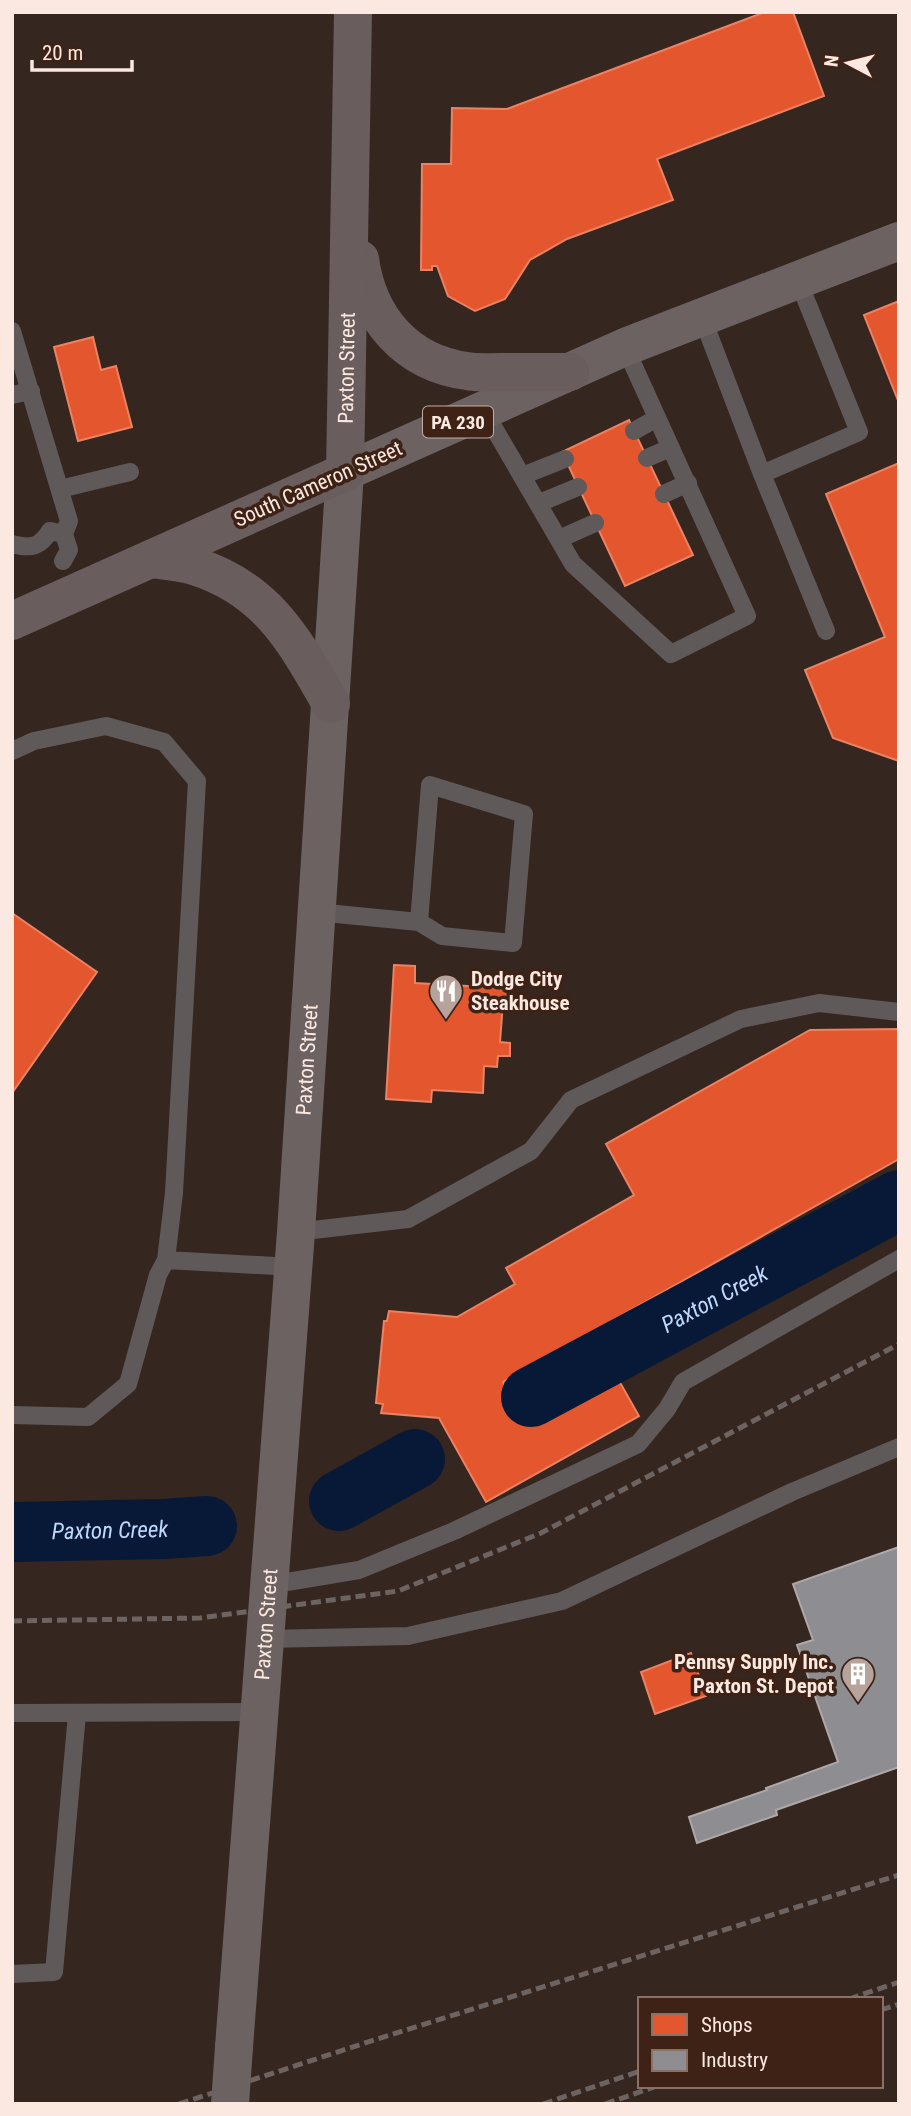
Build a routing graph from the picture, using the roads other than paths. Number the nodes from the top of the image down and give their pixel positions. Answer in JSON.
{"nodes":[{"id":1,"x":354,"y":12,"type":"edge"},
{"id":2,"x":350,"y":192,"type":"junction"},
{"id":3,"x":899,"y":241,"type":"edge"},
{"id":4,"x":798,"y":280,"type":"junction"},
{"id":5,"x":702,"y":317,"type":"junction"},
{"id":6,"x":12,"y":331,"type":"edge"},
{"id":7,"x":625,"y":347,"type":"junction"},
{"id":8,"x":570,"y":372,"type":"junction"},
{"id":9,"x":32,"y":391,"type":"junction"},
{"id":10,"x":12,"y":395,"type":"edge"},
{"id":11,"x":484,"y":411,"type":"junction"},
{"id":12,"x":657,"y":418,"type":"junction"},
{"id":13,"x":634,"y":430,"type":"dead end"},
{"id":14,"x":670,"y":448,"type":"junction"},
{"id":15,"x":647,"y":458,"type":"dead end"},
{"id":16,"x":565,"y":459,"type":"dead end"},
{"id":17,"x":130,"y":472,"type":"dead end"},
{"id":18,"x":345,"y":472,"type":"junction"},
{"id":19,"x":762,"y":474,"type":"junction"},
{"id":20,"x":522,"y":476,"type":"junction"},
{"id":21,"x":688,"y":483,"type":"junction"},
{"id":22,"x":578,"y":486,"type":"dead end"},
{"id":23,"x":60,"y":489,"type":"junction"},
{"id":24,"x":664,"y":494,"type":"dead end"},
{"id":25,"x":539,"y":503,"type":"junction"},
{"id":26,"x":595,"y":523,"type":"dead end"},
{"id":27,"x":64,"y":534,"type":"junction"},
{"id":28,"x":558,"y":539,"type":"junction"},
{"id":29,"x":43,"y":541,"type":"junction"},
{"id":30,"x":12,"y":544,"type":"edge"},
{"id":31,"x":151,"y":559,"type":"junction"},
{"id":32,"x":71,"y":576,"type":"junction"},
{"id":33,"x":12,"y":621,"type":"edge"},
{"id":34,"x":826,"y":631,"type":"dead end"},
{"id":35,"x":331,"y":705,"type":"junction"},
{"id":36,"x":12,"y":751,"type":"edge"},
{"id":37,"x":316,"y":912,"type":"junction"},
{"id":38,"x":419,"y":922,"type":"junction"},
{"id":39,"x":899,"y":1012,"type":"edge"},
{"id":40,"x":294,"y":1250,"type":"junction"},
{"id":41,"x":899,"y":1259,"type":"edge"},
{"id":42,"x":166,"y":1260,"type":"junction"},
{"id":43,"x":12,"y":1415,"type":"edge"},
{"id":44,"x":899,"y":1447,"type":"edge"},
{"id":45,"x":269,"y":1585,"type":"junction"},
{"id":46,"x":265,"y":1639,"type":"junction"},
{"id":47,"x":260,"y":1712,"type":"junction"},
{"id":48,"x":12,"y":1713,"type":"edge"},
{"id":49,"x":77,"y":1714,"type":"junction"},
{"id":50,"x":12,"y":1974,"type":"edge"},
{"id":51,"x":230,"y":2104,"type":"edge"}],
"edges":[{"from":1,"to":2,"type":"highway","name":"Paxton Street"},
{"from":2,"to":8,"type":"highway"},
{"from":2,"to":18,"type":"highway","name":"Paxton Street"},
{"from":3,"to":4,"type":"main road","name":"South Cameron Street","number":"PA 230"},
{"from":4,"to":5,"type":"main road","name":"South Cameron Street","number":"PA 230"},
{"from":4,"to":19,"type":"lane"},
{"from":5,"to":7,"type":"main road","name":"South Cameron Street","number":"PA 230"},
{"from":5,"to":19,"type":"lane"},
{"from":6,"to":9,"type":"lane"},
{"from":7,"to":8,"type":"main road","name":"South Cameron Street","number":"PA 230"},
{"from":7,"to":12,"type":"lane"},
{"from":8,"to":11,"type":"main road","name":"South Cameron Street","number":"PA 230"},
{"from":9,"to":10,"type":"lane"},
{"from":9,"to":23,"type":"lane"},
{"from":11,"to":18,"type":"main road","name":"South Cameron Street","number":"PA 230"},
{"from":11,"to":20,"type":"lane"},
{"from":12,"to":13,"type":"lane"},
{"from":12,"to":14,"type":"lane"},
{"from":14,"to":15,"type":"lane"},
{"from":14,"to":21,"type":"lane"},
{"from":16,"to":20,"type":"lane"},
{"from":17,"to":23,"type":"lane"},
{"from":18,"to":31,"type":"highway","name":"South Cameron Street","number":"PA 230"},
{"from":18,"to":35,"type":"main road","name":"Paxton Street"},
{"from":19,"to":34,"type":"lane"},
{"from":20,"to":25,"type":"lane"},
{"from":21,"to":24,"type":"lane"},
{"from":21,"to":28,"type":"lane"},
{"from":22,"to":25,"type":"lane"},
{"from":23,"to":27,"type":"lane"},
{"from":25,"to":28,"type":"lane"},
{"from":26,"to":28,"type":"lane"},
{"from":27,"to":29,"type":"lane"},
{"from":27,"to":32,"type":"lane"},
{"from":29,"to":30,"type":"lane"},
{"from":29,"to":32,"type":"lane"},
{"from":31,"to":32,"type":"highway","name":"South Cameron Street","number":"PA 230"},
{"from":31,"to":35,"type":"highway"},
{"from":32,"to":33,"type":"highway","name":"South Cameron Street","number":"PA 230"},
{"from":35,"to":37,"type":"main road","name":"Paxton Street"},
{"from":36,"to":42,"type":"lane"},
{"from":37,"to":38,"type":"lane"},
{"from":37,"to":40,"type":"main road","name":"Paxton Street"},
{"from":38,"to":38,"type":"lane"},
{"from":39,"to":40,"type":"lane"},
{"from":40,"to":42,"type":"lane"},
{"from":40,"to":45,"type":"main road","name":"Paxton Street"},
{"from":41,"to":45,"type":"lane"},
{"from":42,"to":43,"type":"lane"},
{"from":44,"to":46,"type":"lane"},
{"from":45,"to":46,"type":"main road","name":"Paxton Street"},
{"from":46,"to":47,"type":"main road","name":"Paxton Street"},
{"from":47,"to":49,"type":"lane"},
{"from":47,"to":51,"type":"main road","name":"Paxton Street","bridge":true},
{"from":48,"to":49,"type":"lane"},
{"from":49,"to":50,"type":"lane"}]}
